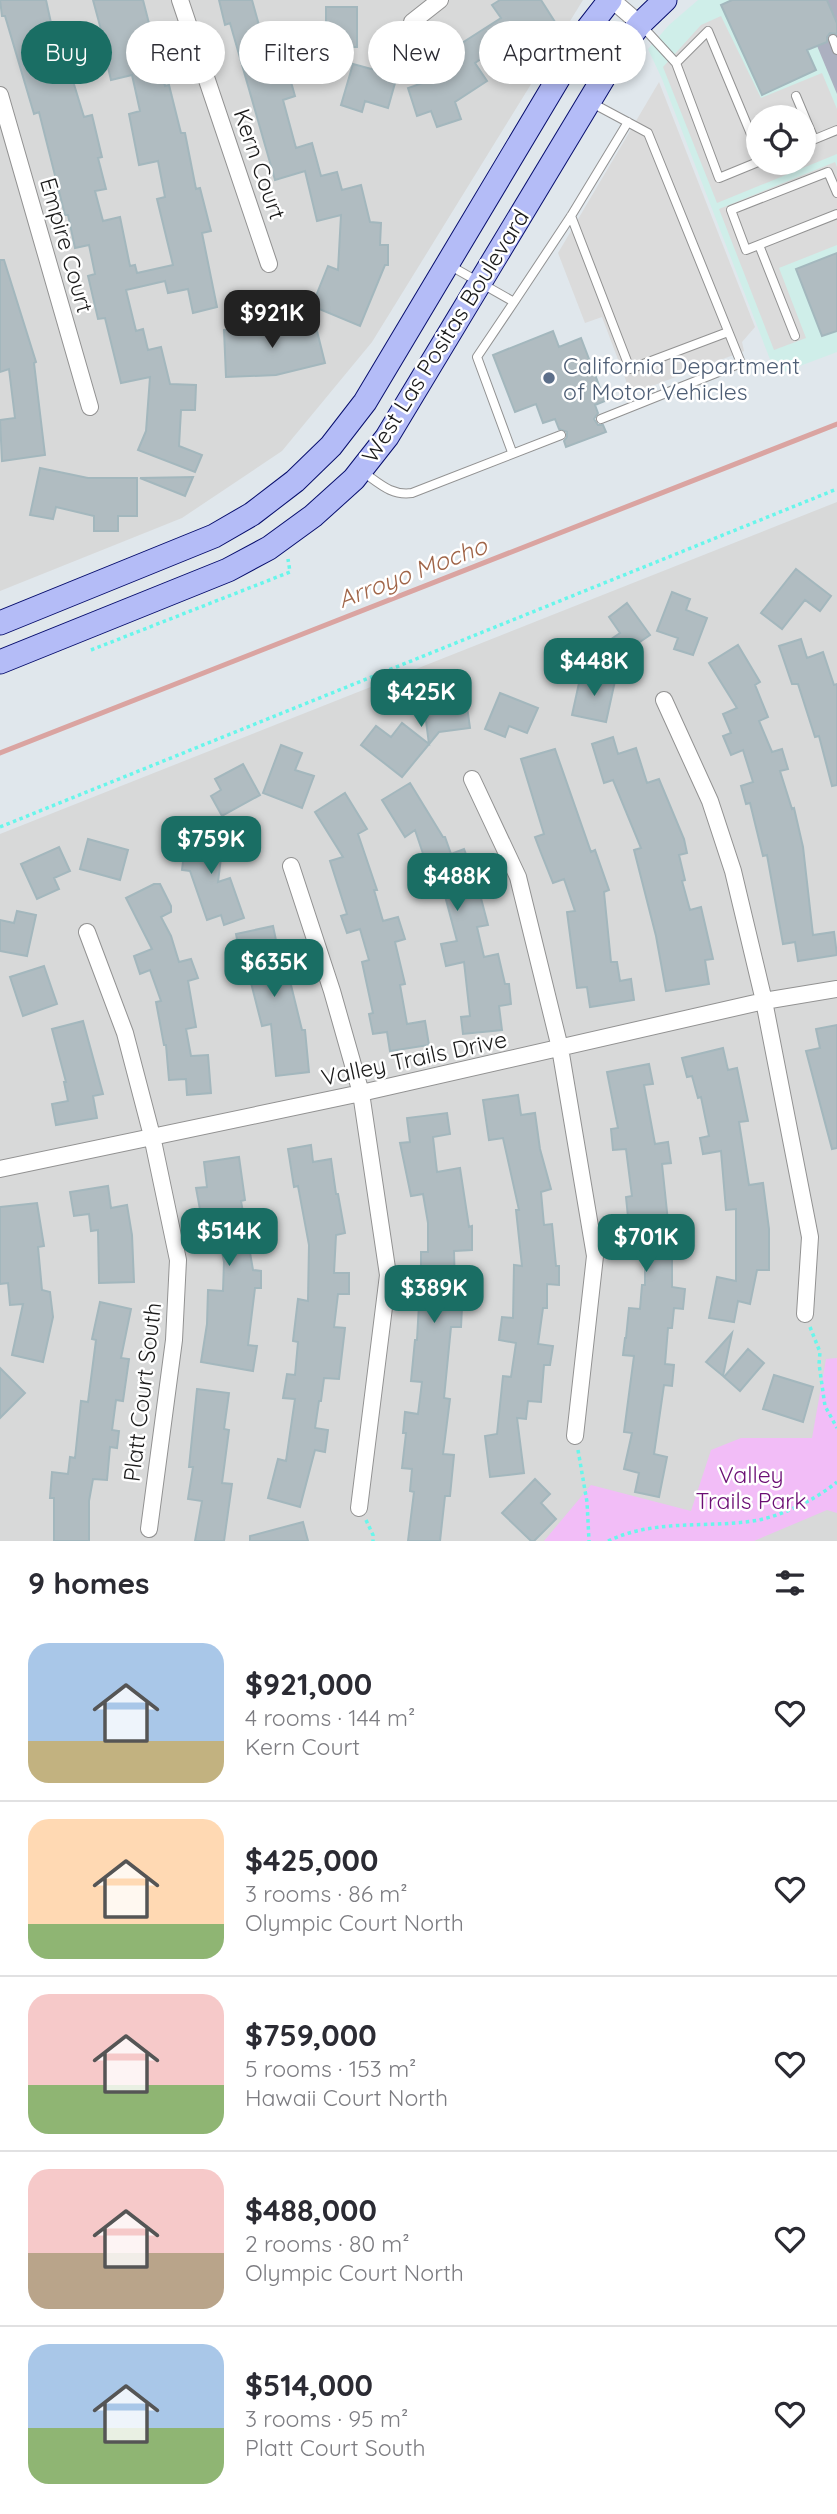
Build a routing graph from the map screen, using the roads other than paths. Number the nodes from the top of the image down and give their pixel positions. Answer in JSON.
{"nodes":[{"id":1,"x":180,"y":0,"type":"edge"},
{"id":2,"x":440,"y":0,"type":"edge"},
{"id":3,"x":611,"y":0,"type":"edge"},
{"id":4,"x":665,"y":0,"type":"edge"},
{"id":5,"x":413,"y":21,"type":"edge"},
{"id":6,"x":636,"y":21,"type":"edge"},
{"id":7,"x":643,"y":21,"type":"edge"},
{"id":8,"x":646,"y":30,"type":"edge"},
{"id":9,"x":833,"y":39,"type":"dead end"},
{"id":10,"x":837,"y":50,"type":"edge"},
{"id":11,"x":676,"y":63,"type":"junction"},
{"id":12,"x":600,"y":84,"type":"edge"},
{"id":13,"x":0,"y":95,"type":"edge"},
{"id":14,"x":796,"y":96,"type":"dead end"},
{"id":15,"x":589,"y":102,"type":"junction"},
{"id":16,"x":800,"y":105,"type":"edge"},
{"id":17,"x":628,"y":122,"type":"junction"},
{"id":18,"x":746,"y":122,"type":"edge"},
{"id":19,"x":836,"y":130,"type":"edge"},
{"id":20,"x":816,"y":138,"type":"edge"},
{"id":21,"x":746,"y":167,"type":"edge"},
{"id":22,"x":837,"y":193,"type":"edge"},
{"id":23,"x":837,"y":214,"type":"edge"},
{"id":24,"x":571,"y":216,"type":"junction"},
{"id":25,"x":759,"y":245,"type":"junction"},
{"id":26,"x":270,"y":264,"type":"dead end"},
{"id":27,"x":448,"y":264,"type":"junction"},
{"id":28,"x":481,"y":281,"type":"junction"},
{"id":29,"x":514,"y":302,"type":"junction"},
{"id":30,"x":728,"y":332,"type":"junction"},
{"id":31,"x":795,"y":336,"type":"dead end"},
{"id":32,"x":90,"y":407,"type":"dead end"},
{"id":33,"x":601,"y":419,"type":"dead end"},
{"id":34,"x":561,"y":435,"type":"dead end"},
{"id":35,"x":512,"y":453,"type":"junction"},
{"id":36,"x":361,"y":470,"type":"junction"},
{"id":37,"x":0,"y":623,"type":"edge"},
{"id":38,"x":0,"y":662,"type":"edge"},
{"id":39,"x":664,"y":700,"type":"dead end"},
{"id":40,"x":472,"y":779,"type":"dead end"},
{"id":41,"x":291,"y":866,"type":"dead end"},
{"id":42,"x":87,"y":932,"type":"dead end"},
{"id":43,"x":837,"y":989,"type":"edge"},
{"id":44,"x":764,"y":1001,"type":"junction"},
{"id":45,"x":561,"y":1048,"type":"junction"},
{"id":46,"x":362,"y":1093,"type":"junction"},
{"id":47,"x":152,"y":1136,"type":"junction"},
{"id":48,"x":0,"y":1169,"type":"edge"},
{"id":49,"x":805,"y":1314,"type":"road end"},
{"id":50,"x":575,"y":1436,"type":"road end"},
{"id":51,"x":359,"y":1508,"type":"dead end"},
{"id":52,"x":149,"y":1529,"type":"dead end"}],
"edges":[{"from":1,"to":26,"type":"street","name":"Kern Court"},
{"from":2,"to":5,"type":"street"},
{"from":3,"to":6,"type":"street"},
{"from":3,"to":27,"type":"main road","name":"West Las Positas Boulevard"},
{"from":4,"to":7,"type":"main road","name":"West Las Positas Boulevard"},
{"from":8,"to":11,"type":"lane"},
{"from":9,"to":10,"type":"lane"},
{"from":11,"to":18,"type":"lane"},
{"from":11,"to":21,"type":"lane"},
{"from":12,"to":15,"type":"main road","name":"West Las Positas Boulevard"},
{"from":13,"to":32,"type":"street","name":"Empire Court"},
{"from":14,"to":16,"type":"lane"},
{"from":15,"to":17,"type":"lane"},
{"from":15,"to":28,"type":"main road","name":"West Las Positas Boulevard"},
{"from":17,"to":24,"type":"lane"},
{"from":17,"to":30,"type":"lane"},
{"from":19,"to":20,"type":"lane"},
{"from":22,"to":25,"type":"lane"},
{"from":23,"to":25,"type":"lane"},
{"from":24,"to":29,"type":"lane"},
{"from":24,"to":30,"type":"lane"},
{"from":25,"to":31,"type":"lane"},
{"from":27,"to":28,"type":"lane"},
{"from":27,"to":37,"type":"main road","name":"West Las Positas Boulevard"},
{"from":28,"to":29,"type":"lane"},
{"from":28,"to":36,"type":"main road","name":"West Las Positas Boulevard"},
{"from":29,"to":35,"type":"lane"},
{"from":30,"to":33,"type":"lane"},
{"from":34,"to":35,"type":"lane"},
{"from":35,"to":36,"type":"lane"},
{"from":36,"to":38,"type":"main road","name":"West Las Positas Boulevard"},
{"from":39,"to":44,"type":"street"},
{"from":40,"to":45,"type":"street"},
{"from":41,"to":46,"type":"street"},
{"from":42,"to":47,"type":"street","name":"Platt Court South"},
{"from":43,"to":44,"type":"street","name":"Valley Trails Drive"},
{"from":44,"to":45,"type":"street","name":"Valley Trails Drive"},
{"from":44,"to":49,"type":"street"},
{"from":45,"to":46,"type":"street","name":"Valley Trails Drive"},
{"from":45,"to":50,"type":"street"},
{"from":46,"to":47,"type":"street","name":"Valley Trails Drive"},
{"from":46,"to":51,"type":"street"},
{"from":47,"to":48,"type":"street","name":"Valley Trails Drive"},
{"from":47,"to":52,"type":"street","name":"Platt Court South"}]}
